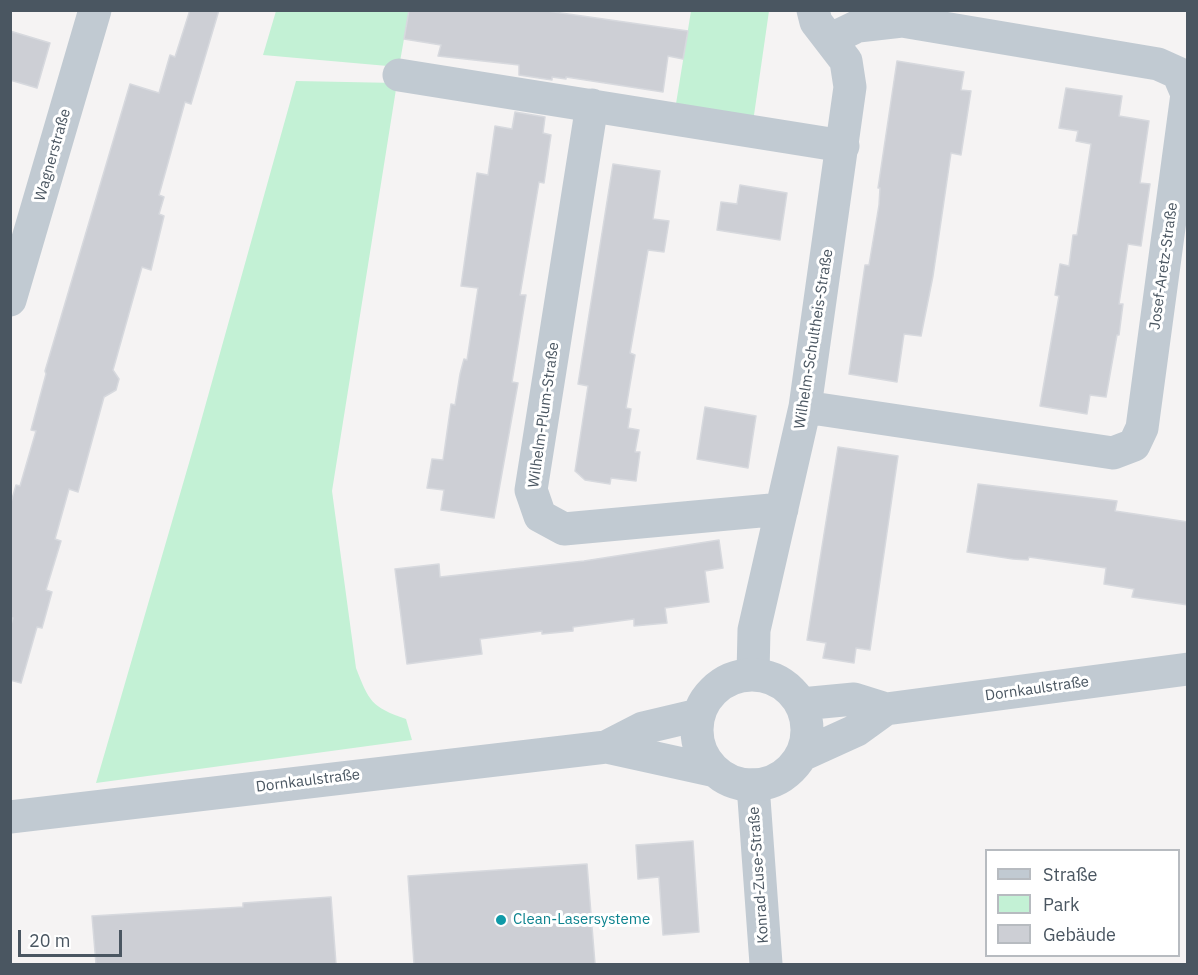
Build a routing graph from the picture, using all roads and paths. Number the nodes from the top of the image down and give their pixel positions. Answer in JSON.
{"nodes":[{"id":1,"x":95,"y":10,"type":"edge"},
{"id":2,"x":813,"y":10,"type":"edge"},
{"id":3,"x":831,"y":39,"type":"junction"},
{"id":4,"x":399,"y":75,"type":"dead end"},
{"id":5,"x":592,"y":105,"type":"junction"},
{"id":6,"x":843,"y":146,"type":"junction"},
{"id":7,"x":10,"y":300,"type":"edge"},
{"id":8,"x":805,"y":407,"type":"junction"},
{"id":9,"x":782,"y":510,"type":"junction"},
{"id":10,"x":1188,"y":669,"type":"edge"},
{"id":11,"x":753,"y":674,"type":"junction"},
{"id":12,"x":801,"y":704,"type":"junction"},
{"id":13,"x":886,"y":709,"type":"junction"},
{"id":14,"x":698,"y":715,"type":"junction"},
{"id":15,"x":606,"y":747,"type":"junction"},
{"id":16,"x":801,"y":755,"type":"junction"},
{"id":17,"x":715,"y":771,"type":"junction"},
{"id":18,"x":753,"y":785,"type":"junction"},
{"id":19,"x":10,"y":817,"type":"edge"},
{"id":20,"x":765,"y":964,"type":"edge"}],
"edges":[{"from":1,"to":7,"type":"street","name":"Wagnerstraße"},
{"from":2,"to":3,"type":"street","name":"Wilhelm-Schultheis-Straße"},
{"from":3,"to":6,"type":"street","name":"Wilhelm-Schultheis-Straße"},
{"from":3,"to":8,"type":"street","name":"Josef-Aretz-Straße"},
{"from":4,"to":5,"type":"street"},
{"from":5,"to":6,"type":"street"},
{"from":5,"to":9,"type":"street","name":"Wilhelm-Plum-Straße"},
{"from":6,"to":8,"type":"street","name":"Wilhelm-Schultheis-Straße"},
{"from":8,"to":9,"type":"street","name":"Wilhelm-Schultheis-Straße"},
{"from":9,"to":11,"type":"street","name":"Wilhelm-Schultheis-Straße"},
{"from":10,"to":13,"type":"street","name":"Dornkaulstraße"},
{"from":11,"to":12,"type":"street"},
{"from":11,"to":14,"type":"street"},
{"from":12,"to":13,"type":"street","name":"Dornkaulstraße"},
{"from":12,"to":16,"type":"street"},
{"from":13,"to":16,"type":"street","name":"Dornkaulstraße"},
{"from":14,"to":15,"type":"street","name":"Dornkaulstraße"},
{"from":14,"to":17,"type":"street"},
{"from":15,"to":17,"type":"street","name":"Dornkaulstraße"},
{"from":15,"to":19,"type":"street","name":"Dornkaulstraße"},
{"from":16,"to":18,"type":"street"},
{"from":17,"to":18,"type":"street"},
{"from":18,"to":20,"type":"street","name":"Konrad-Zuse-Straße"}]}
